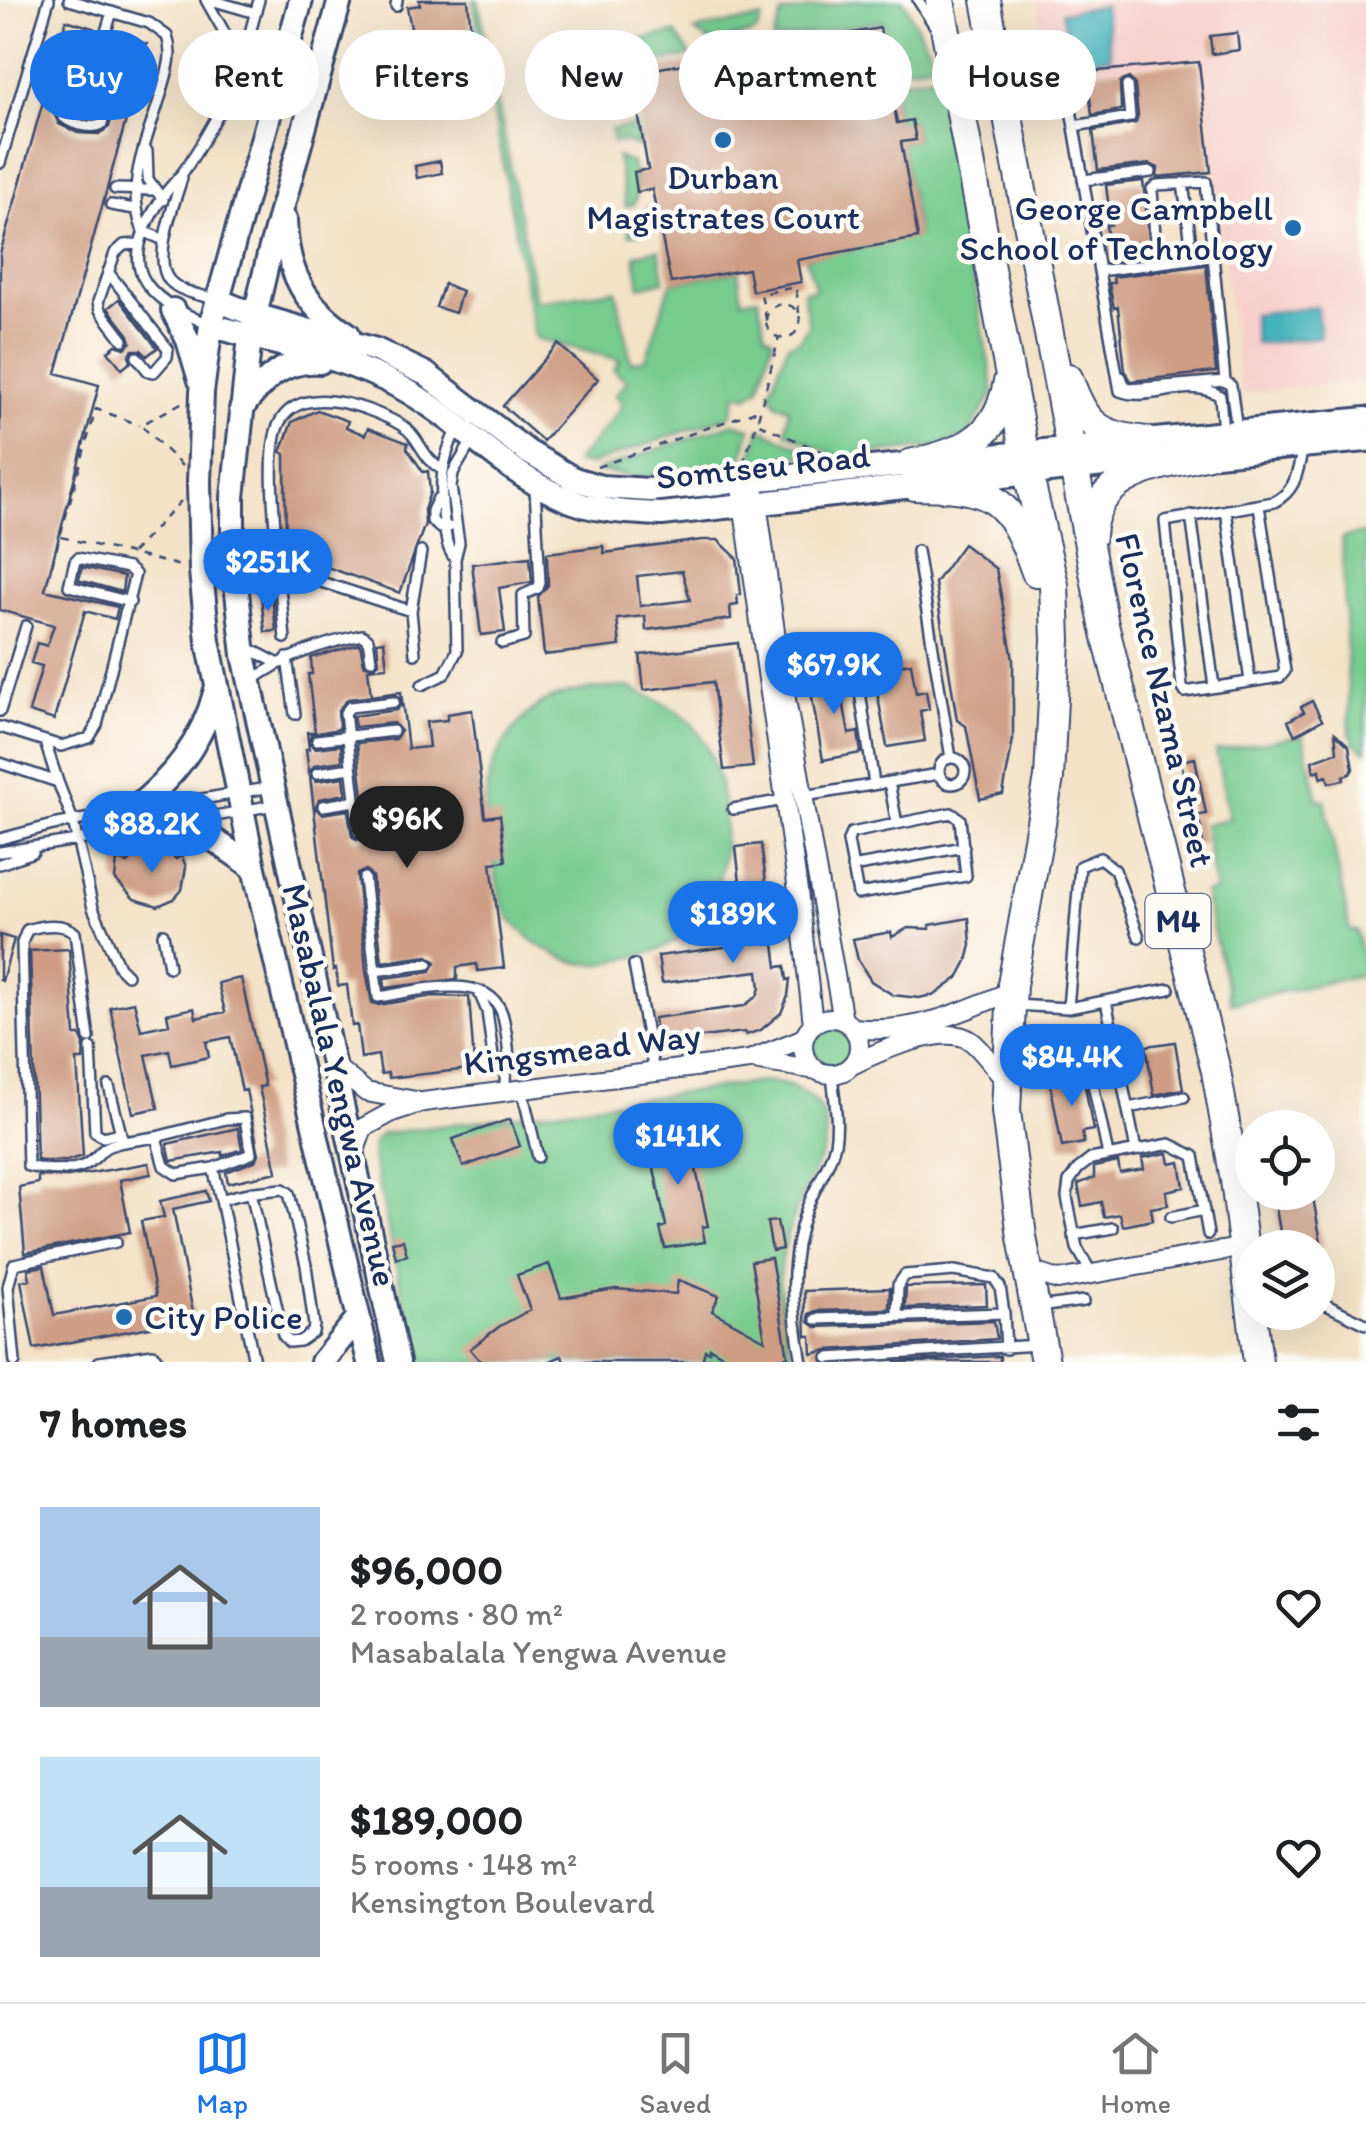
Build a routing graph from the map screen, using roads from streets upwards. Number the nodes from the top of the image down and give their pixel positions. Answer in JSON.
{"nodes":[{"id":1,"x":301,"y":0,"type":"edge"},
{"id":2,"x":340,"y":0,"type":"edge"},
{"id":3,"x":940,"y":0,"type":"edge"},
{"id":4,"x":986,"y":0,"type":"edge"},
{"id":5,"x":285,"y":202,"type":"junction"},
{"id":6,"x":1040,"y":286,"type":"junction"},
{"id":7,"x":217,"y":300,"type":"junction"},
{"id":8,"x":164,"y":303,"type":"road end"},
{"id":9,"x":211,"y":326,"type":"junction"},
{"id":10,"x":252,"y":326,"type":"junction"},
{"id":11,"x":372,"y":361,"type":"junction"},
{"id":12,"x":1010,"y":372,"type":"junction"},
{"id":13,"x":202,"y":390,"type":"junction"},
{"id":14,"x":240,"y":410,"type":"junction"},
{"id":15,"x":1366,"y":419,"type":"edge"},
{"id":16,"x":473,"y":422,"type":"junction"},
{"id":17,"x":1303,"y":435,"type":"junction"},
{"id":18,"x":1366,"y":440,"type":"edge"},
{"id":19,"x":1146,"y":441,"type":"junction"},
{"id":20,"x":1226,"y":444,"type":"junction"},
{"id":21,"x":1073,"y":458,"type":"junction"},
{"id":22,"x":1026,"y":463,"type":"junction"},
{"id":23,"x":912,"y":475,"type":"junction"},
{"id":24,"x":747,"y":487,"type":"junction"},
{"id":25,"x":1091,"y":552,"type":"junction"},
{"id":26,"x":1056,"y":640,"type":"junction"},
{"id":27,"x":218,"y":685,"type":"junction"},
{"id":28,"x":793,"y":798,"type":"junction"},
{"id":29,"x":132,"y":811,"type":"road end"},
{"id":30,"x":160,"y":827,"type":"road end"},
{"id":31,"x":254,"y":868,"type":"junction"},
{"id":32,"x":1011,"y":998,"type":"junction"},
{"id":33,"x":848,"y":1024,"type":"junction"},
{"id":34,"x":809,"y":1031,"type":"junction"},
{"id":35,"x":748,"y":1060,"type":"junction"},
{"id":36,"x":333,"y":1064,"type":"junction"},
{"id":37,"x":852,"y":1065,"type":"junction"},
{"id":38,"x":825,"y":1072,"type":"junction"},
{"id":39,"x":1007,"y":1083,"type":"junction"},
{"id":40,"x":423,"y":1102,"type":"junction"},
{"id":41,"x":353,"y":1156,"type":"junction"},
{"id":42,"x":1241,"y":1230,"type":"edge"},
{"id":43,"x":1235,"y":1249,"type":"edge"},
{"id":44,"x":1028,"y":1270,"type":"junction"},
{"id":45,"x":358,"y":1318,"type":"junction"},
{"id":46,"x":1254,"y":1330,"type":"edge"},
{"id":47,"x":1044,"y":1353,"type":"edge"},
{"id":48,"x":322,"y":1362,"type":"edge"},
{"id":49,"x":369,"y":1362,"type":"edge"},
{"id":50,"x":398,"y":1362,"type":"edge"},
{"id":51,"x":1258,"y":1362,"type":"edge"}],
"edges":[{"from":1,"to":7,"type":"main road","name":"Masabalala Yengwa Avenue"},
{"from":2,"to":5,"type":"main road","name":"Masabalala Yengwa Avenue"},
{"from":3,"to":12,"type":"highway"},
{"from":4,"to":6,"type":"highway","number":"M4"},
{"from":5,"to":10,"type":"main road","name":"Masabalala Yengwa Avenue"},
{"from":5,"to":11,"type":"main road"},
{"from":6,"to":19,"type":"highway"},
{"from":6,"to":21,"type":"highway","number":"M4"},
{"from":7,"to":9,"type":"main road","name":"Masabalala Yengwa Avenue"},
{"from":7,"to":10,"type":"main road","name":"Somtseu Road"},
{"from":8,"to":13,"type":"main road"},
{"from":9,"to":10,"type":"main road","name":"Somtseu Road"},
{"from":9,"to":13,"type":"main road","name":"Masabalala Yengwa Avenue"},
{"from":10,"to":11,"type":"main road","name":"Somtseu Road"},
{"from":10,"to":14,"type":"main road","name":"Masabalala Yengwa Avenue"},
{"from":11,"to":14,"type":"main road"},
{"from":11,"to":16,"type":"main road","name":"Somtseu Road"},
{"from":12,"to":22,"type":"highway"},
{"from":12,"to":23,"type":"highway"},
{"from":13,"to":27,"type":"main road","name":"Masabalala Yengwa Avenue"},
{"from":14,"to":36,"type":"main road","name":"Masabalala Yengwa Avenue"},
{"from":15,"to":17,"type":"main road","name":"Somtseu Road"},
{"from":16,"to":24,"type":"main road","name":"Somtseu Road"},
{"from":16,"to":24,"type":"main road","name":"Somtseu Road"},
{"from":17,"to":18,"type":"main road","name":"Somtseu Road"},
{"from":17,"to":20,"type":"main road","name":"Somtseu Road"},
{"from":19,"to":20,"type":"main road","name":"Somtseu Road"},
{"from":19,"to":21,"type":"main road","name":"Somtseu Road"},
{"from":20,"to":21,"type":"main road","name":"Somtseu Road"},
{"from":20,"to":25,"type":"highway"},
{"from":21,"to":22,"type":"main road","name":"Somtseu Road"},
{"from":21,"to":25,"type":"highway","name":"Florence Nzama Street","number":"M4"},
{"from":22,"to":23,"type":"main road","name":"Somtseu Road"},
{"from":22,"to":26,"type":"highway"},
{"from":23,"to":24,"type":"main road","name":"Somtseu Road"},
{"from":23,"to":26,"type":"highway"},
{"from":24,"to":28,"type":"street"},
{"from":25,"to":42,"type":"highway","name":"Florence Nzama Street","number":"M4"},
{"from":26,"to":32,"type":"highway"},
{"from":27,"to":29,"type":"main road"},
{"from":27,"to":31,"type":"main road","name":"Masabalala Yengwa Avenue"},
{"from":28,"to":33,"type":"street"},
{"from":28,"to":34,"type":"street"},
{"from":30,"to":31,"type":"main road"},
{"from":31,"to":45,"type":"main road","name":"Masabalala Yengwa Avenue"},
{"from":32,"to":33,"type":"street"},
{"from":32,"to":39,"type":"highway"},
{"from":33,"to":34,"type":"street"},
{"from":33,"to":37,"type":"street"},
{"from":34,"to":35,"type":"street","name":"Kingsmead Way"},
{"from":34,"to":38,"type":"street"},
{"from":35,"to":38,"type":"street","name":"Kingsmead Way"},
{"from":35,"to":40,"type":"street","name":"Kingsmead Way"},
{"from":36,"to":40,"type":"street","name":"Kingsmead Way"},
{"from":36,"to":41,"type":"main road","name":"Masabalala Yengwa Avenue"},
{"from":37,"to":38,"type":"street"},
{"from":37,"to":39,"type":"street"},
{"from":39,"to":44,"type":"highway"},
{"from":40,"to":41,"type":"street","name":"Kingsmead Way"},
{"from":41,"to":50,"type":"main road","name":"Masabalala Yengwa Avenue"},
{"from":43,"to":44,"type":"street"},
{"from":44,"to":47,"type":"highway"},
{"from":45,"to":48,"type":"main road"},
{"from":45,"to":49,"type":"main road","name":"Masabalala Yengwa Avenue"},
{"from":46,"to":51,"type":"highway","name":"Florence Nzama Street","number":"M4"}]}
